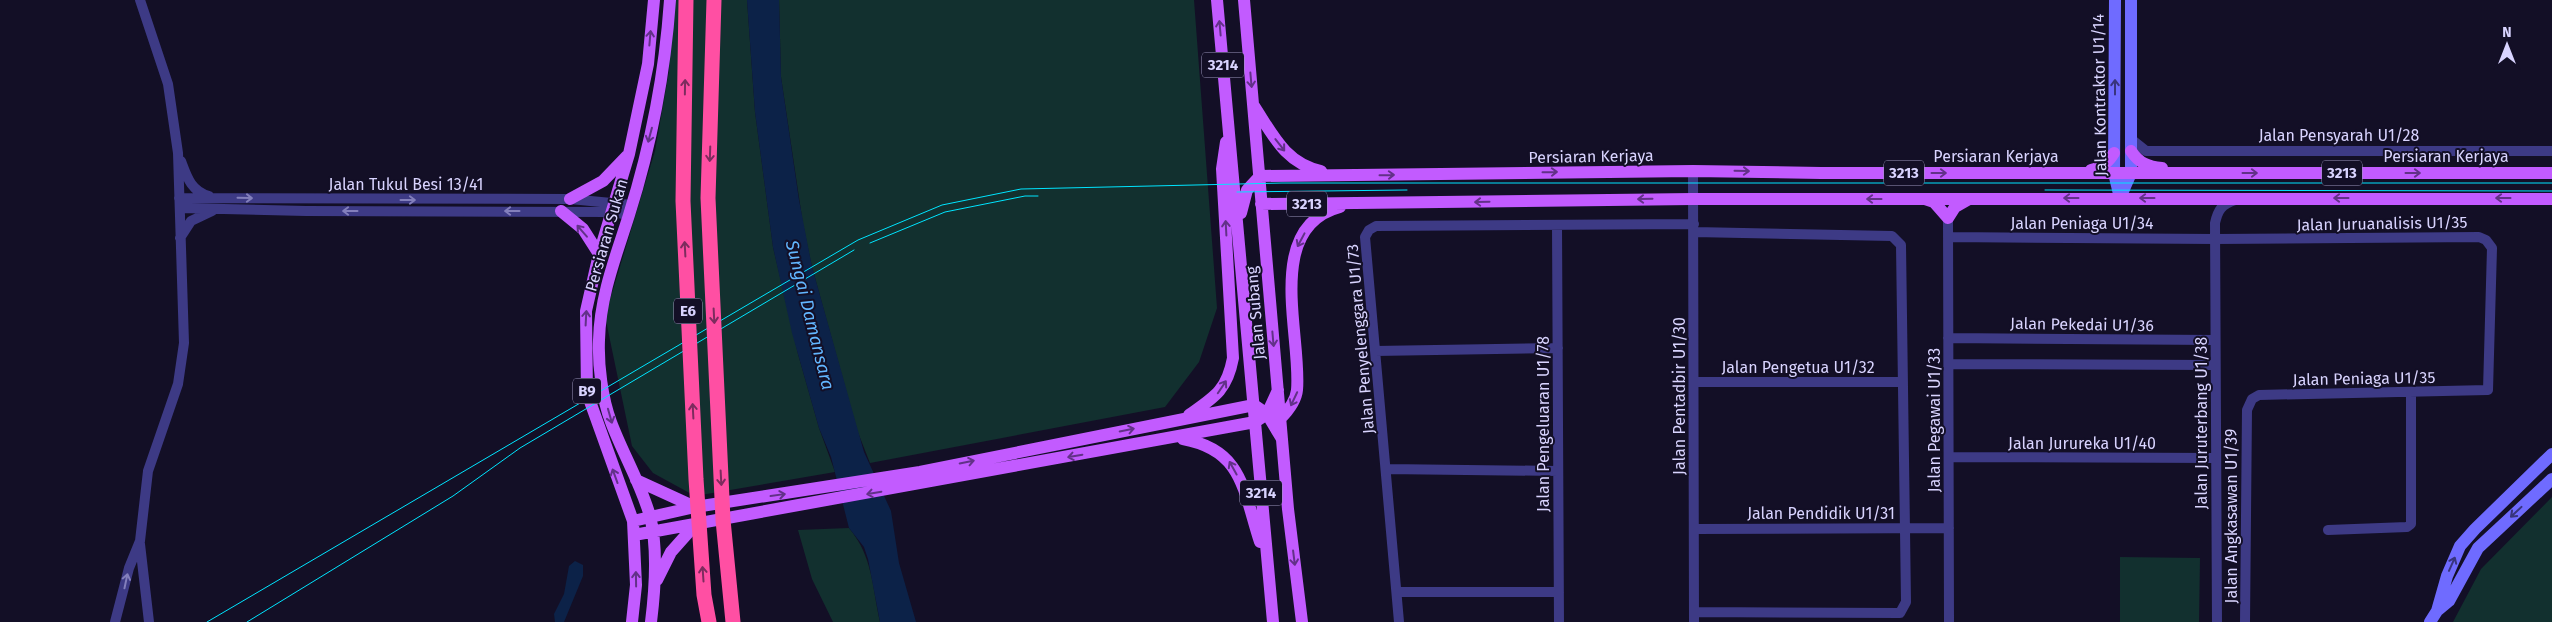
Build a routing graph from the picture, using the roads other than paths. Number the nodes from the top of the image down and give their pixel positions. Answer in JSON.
{"nodes":[{"id":1,"x":140,"y":0,"type":"edge"},
{"id":2,"x":654,"y":0,"type":"edge"},
{"id":3,"x":670,"y":0,"type":"edge"},
{"id":4,"x":686,"y":0,"type":"edge"},
{"id":5,"x":714,"y":0,"type":"edge"},
{"id":6,"x":1217,"y":0,"type":"edge"},
{"id":7,"x":1244,"y":0,"type":"edge"},
{"id":8,"x":2115,"y":0,"type":"edge"},
{"id":9,"x":2131,"y":0,"type":"edge"},
{"id":10,"x":1253,"y":104,"type":"junction"},
{"id":11,"x":1229,"y":129,"type":"junction"},
{"id":12,"x":2131,"y":145,"type":"junction"},
{"id":13,"x":2552,"y":150,"type":"edge"},
{"id":14,"x":178,"y":153,"type":"junction"},
{"id":15,"x":629,"y":154,"type":"junction"},
{"id":16,"x":2114,"y":154,"type":"junction"},
{"id":17,"x":1232,"y":160,"type":"junction"},
{"id":18,"x":1693,"y":171,"type":"junction"},
{"id":19,"x":2552,"y":172,"type":"edge"},
{"id":20,"x":2038,"y":173,"type":"junction"},
{"id":21,"x":2114,"y":173,"type":"junction"},
{"id":22,"x":2131,"y":173,"type":"junction"},
{"id":23,"x":2226,"y":173,"type":"junction"},
{"id":24,"x":1338,"y":175,"type":"junction"},
{"id":25,"x":1260,"y":176,"type":"junction"},
{"id":26,"x":1247,"y":190,"type":"junction"},
{"id":27,"x":216,"y":198,"type":"junction"},
{"id":28,"x":1923,"y":198,"type":"junction"},
{"id":29,"x":1971,"y":198,"type":"junction"},
{"id":30,"x":2120,"y":198,"type":"junction"},
{"id":31,"x":2174,"y":198,"type":"junction"},
{"id":32,"x":2270,"y":198,"type":"junction"},
{"id":33,"x":2552,"y":198,"type":"edge"},
{"id":34,"x":1693,"y":199,"type":"junction"},
{"id":35,"x":570,"y":200,"type":"junction"},
{"id":36,"x":179,"y":203,"type":"junction"},
{"id":37,"x":1353,"y":203,"type":"junction"},
{"id":38,"x":1261,"y":204,"type":"junction"},
{"id":39,"x":614,"y":207,"type":"junction"},
{"id":40,"x":220,"y":209,"type":"junction"},
{"id":41,"x":631,"y":210,"type":"junction"},
{"id":42,"x":561,"y":211,"type":"junction"},
{"id":43,"x":1948,"y":218,"type":"junction"},
{"id":44,"x":2215,"y":223,"type":"junction"},
{"id":45,"x":1557,"y":225,"type":"junction"},
{"id":46,"x":1694,"y":228,"type":"junction"},
{"id":47,"x":1238,"y":232,"type":"junction"},
{"id":48,"x":1948,"y":237,"type":"junction"},
{"id":49,"x":179,"y":238,"type":"junction"},
{"id":50,"x":2215,"y":239,"type":"junction"},
{"id":51,"x":598,"y":254,"type":"junction"},
{"id":52,"x":1948,"y":338,"type":"junction"},
{"id":53,"x":2215,"y":340,"type":"junction"},
{"id":54,"x":1558,"y":348,"type":"junction"},
{"id":55,"x":1375,"y":351,"type":"junction"},
{"id":56,"x":1949,"y":364,"type":"junction"},
{"id":57,"x":2215,"y":365,"type":"junction"},
{"id":58,"x":1694,"y":382,"type":"junction"},
{"id":59,"x":1903,"y":382,"type":"junction"},
{"id":60,"x":1278,"y":390,"type":"junction"},
{"id":61,"x":2488,"y":390,"type":"joint"},
{"id":62,"x":2411,"y":392,"type":"junction"},
{"id":63,"x":1254,"y":405,"type":"junction"},
{"id":64,"x":2247,"y":410,"type":"joint"},
{"id":65,"x":1267,"y":414,"type":"junction"},
{"id":66,"x":1185,"y":418,"type":"junction"},
{"id":67,"x":1280,"y":419,"type":"junction"},
{"id":68,"x":1256,"y":422,"type":"junction"},
{"id":69,"x":1174,"y":437,"type":"junction"},
{"id":70,"x":1282,"y":439,"type":"junction"},
{"id":71,"x":2552,"y":454,"type":"edge"},
{"id":72,"x":1949,"y":457,"type":"junction"},
{"id":73,"x":2216,"y":458,"type":"junction"},
{"id":74,"x":1386,"y":469,"type":"junction"},
{"id":75,"x":1558,"y":471,"type":"junction"},
{"id":76,"x":921,"y":478,"type":"junction"},
{"id":77,"x":2552,"y":479,"type":"edge"},
{"id":78,"x":636,"y":480,"type":"junction"},
{"id":79,"x":695,"y":507,"type":"junction"},
{"id":80,"x":650,"y":517,"type":"junction"},
{"id":81,"x":633,"y":521,"type":"junction"},
{"id":82,"x":695,"y":525,"type":"junction"},
{"id":83,"x":1905,"y":528,"type":"junction"},
{"id":84,"x":1949,"y":528,"type":"junction"},
{"id":85,"x":1694,"y":529,"type":"junction"},
{"id":86,"x":2328,"y":530,"type":"dead end"},
{"id":87,"x":652,"y":533,"type":"junction"},
{"id":88,"x":634,"y":535,"type":"junction"},
{"id":89,"x":140,"y":541,"type":"junction"},
{"id":90,"x":1267,"y":563,"type":"junction"},
{"id":91,"x":655,"y":585,"type":"junction"},
{"id":92,"x":1397,"y":592,"type":"junction"},
{"id":93,"x":1559,"y":592,"type":"junction"},
{"id":94,"x":2437,"y":611,"type":"junction"},
{"id":95,"x":1694,"y":617,"type":"edge"},
{"id":96,"x":115,"y":622,"type":"edge"},
{"id":97,"x":149,"y":622,"type":"edge"},
{"id":98,"x":632,"y":622,"type":"edge"},
{"id":99,"x":651,"y":622,"type":"edge"},
{"id":100,"x":709,"y":622,"type":"edge"},
{"id":101,"x":733,"y":622,"type":"edge"},
{"id":102,"x":1273,"y":622,"type":"edge"},
{"id":103,"x":1302,"y":622,"type":"edge"},
{"id":104,"x":1399,"y":622,"type":"edge"},
{"id":105,"x":1559,"y":622,"type":"edge"},
{"id":106,"x":1949,"y":622,"type":"edge"},
{"id":107,"x":2217,"y":622,"type":"edge"},
{"id":108,"x":2246,"y":622,"type":"edge"},
{"id":109,"x":2430,"y":622,"type":"edge"}],
"edges":[{"from":1,"to":14,"type":"street"},
{"from":15,"to":2,"type":"main road","name":"Persiaran Sukan","number":"B9","one_way":true},
{"from":3,"to":41,"type":"main road","name":"Persiaran Sukan","number":"B9","one_way":true},
{"from":100,"to":4,"type":"highway","number":"E6","one_way":true,"bridge":true},
{"from":5,"to":101,"type":"highway","number":"E6","one_way":true,"bridge":true},
{"from":11,"to":6,"type":"main road","name":"Jalan Subang","number":"3214","one_way":true},
{"from":7,"to":10,"type":"main road","name":"Jalan Subang","number":"3214","one_way":true},
{"from":16,"to":8,"type":"street","name":"Jalan Kontraktor U1/14","one_way":true},
{"from":9,"to":12,"type":"street","name":"Jalan Kontraktor U1/14"},
{"from":10,"to":24,"type":"main road","one_way":true},
{"from":10,"to":25,"type":"main road","name":"Jalan Subang","number":"3214"},
{"from":11,"to":17,"type":"main road","name":"Jalan Subang","number":"3214"},
{"from":66,"to":11,"type":"main road","one_way":true},
{"from":12,"to":13,"type":"street","name":"Jalan Pensyarah U1/28"},
{"from":12,"to":22,"type":"street","name":"Jalan Kontraktor U1/14"},
{"from":12,"to":23,"type":"main road"},
{"from":14,"to":27,"type":"street"},
{"from":14,"to":36,"type":"street"},
{"from":15,"to":35,"type":"main road"},
{"from":15,"to":39,"type":"main road","name":"Persiaran Sukan","number":"B9"},
{"from":16,"to":20,"type":"main road"},
{"from":16,"to":21,"type":"street","name":"Jalan Kontraktor U1/14"},
{"from":17,"to":26,"type":"main road"},
{"from":17,"to":47,"type":"main road","name":"Jalan Subang","number":"3214"},
{"from":18,"to":20,"type":"main road","name":"Persiaran Kerjaya","number":"3213","one_way":true},
{"from":24,"to":18,"type":"main road","name":"Persiaran Kerjaya","number":"3213","one_way":true},
{"from":18,"to":34,"type":"street","name":"Jalan Pentadbir U1/30"},
{"from":23,"to":19,"type":"main road","name":"Persiaran Kerjaya","number":"3213","one_way":true},
{"from":20,"to":21,"type":"main road","name":"Persiaran Kerjaya","number":"3213"},
{"from":21,"to":22,"type":"main road","name":"Persiaran Kerjaya","number":"3213"},
{"from":21,"to":30,"type":"street","name":"Jalan Kontraktor U1/14"},
{"from":22,"to":23,"type":"main road","name":"Persiaran Kerjaya","number":"3213"},
{"from":22,"to":30,"type":"street","name":"Jalan Kontraktor U1/14"},
{"from":24,"to":25,"type":"main road","name":"Persiaran Kerjaya","number":"3213"},
{"from":25,"to":26,"type":"main road"},
{"from":25,"to":38,"type":"main road","name":"Jalan Subang","number":"3214"},
{"from":26,"to":38,"type":"main road"},
{"from":26,"to":47,"type":"main road"},
{"from":27,"to":35,"type":"street","name":"Jalan Tukul Besi 13/41","one_way":true},
{"from":27,"to":36,"type":"street","name":"Jalan Tukul Besi 13/41"},
{"from":28,"to":29,"type":"main road","number":"3213"},
{"from":28,"to":34,"type":"main road","number":"3213","one_way":true},
{"from":28,"to":43,"type":"main road"},
{"from":30,"to":29,"type":"main road","number":"3213","one_way":true},
{"from":29,"to":43,"type":"main road"},
{"from":31,"to":30,"type":"main road","number":"3213","one_way":true},
{"from":31,"to":32,"type":"main road","number":"3213"},
{"from":31,"to":44,"type":"street","name":"Jalan Juruterbang U1/38"},
{"from":33,"to":32,"type":"main road","number":"3213","one_way":true},
{"from":32,"to":44,"type":"street"},
{"from":34,"to":37,"type":"main road","number":"3213","one_way":true},
{"from":34,"to":46,"type":"street","name":"Jalan Pentadbir U1/30"},
{"from":35,"to":39,"type":"street","name":"Jalan Tukul Besi 13/41"},
{"from":36,"to":40,"type":"street","name":"Jalan Tukul Besi 13/41"},
{"from":36,"to":49,"type":"street"},
{"from":37,"to":38,"type":"main road","number":"3213"},
{"from":37,"to":67,"type":"main road","one_way":true},
{"from":38,"to":60,"type":"main road","name":"Jalan Subang","number":"3214","one_way":true},
{"from":39,"to":41,"type":"street","name":"Jalan Tukul Besi 13/41"},
{"from":39,"to":42,"type":"street","name":"Jalan Tukul Besi 13/41"},
{"from":39,"to":51,"type":"main road","name":"Persiaran Sukan","number":"B9"},
{"from":42,"to":40,"type":"street","name":"Jalan Tukul Besi 13/41","one_way":true},
{"from":40,"to":49,"type":"street"},
{"from":41,"to":78,"type":"main road","name":"Persiaran Sukan","number":"B9","one_way":true},
{"from":51,"to":42,"type":"main road","one_way":true},
{"from":43,"to":48,"type":"street","name":"Jalan Pegawai U1/33"},
{"from":44,"to":50,"type":"street","name":"Jalan Juruterbang U1/38"},
{"from":45,"to":46,"type":"street","name":"Jalan Penyelenggara U1/73"},
{"from":45,"to":54,"type":"street","name":"Jalan Pengeluaran U1/78"},
{"from":45,"to":55,"type":"street","name":"Jalan Penyelenggara U1/73"},
{"from":46,"to":58,"type":"street","name":"Jalan Pentadbir U1/30"},
{"from":46,"to":59,"type":"street"},
{"from":47,"to":63,"type":"main road","name":"Jalan Subang","number":"3214"},
{"from":48,"to":50,"type":"street","name":"Jalan Peniaga U1/34"},
{"from":48,"to":52,"type":"street","name":"Jalan Pegawai U1/33"},
{"from":49,"to":89,"type":"street"},
{"from":50,"to":53,"type":"street","name":"Jalan Juruterbang U1/38"},
{"from":50,"to":61,"type":"street","name":"Jalan Juruanalisis U1/35"},
{"from":81,"to":51,"type":"main road","name":"Persiaran Sukan","number":"B9","one_way":true},
{"from":52,"to":53,"type":"street","name":"Jalan Pekedai U1/36"},
{"from":52,"to":56,"type":"street","name":"Jalan Pegawai U1/33"},
{"from":53,"to":57,"type":"street","name":"Jalan Juruterbang U1/38"},
{"from":54,"to":55,"type":"street"},
{"from":54,"to":75,"type":"street","name":"Jalan Pengeluaran U1/78"},
{"from":55,"to":74,"type":"street","name":"Jalan Penyelenggara U1/73"},
{"from":56,"to":57,"type":"street"},
{"from":56,"to":72,"type":"street","name":"Jalan Pegawai U1/33"},
{"from":57,"to":73,"type":"street","name":"Jalan Juruterbang U1/38"},
{"from":58,"to":59,"type":"street","name":"Jalan Pengetua U1/32"},
{"from":58,"to":85,"type":"street","name":"Jalan Pentadbir U1/30"},
{"from":59,"to":83,"type":"street"},
{"from":60,"to":65,"type":"main road"},
{"from":60,"to":67,"type":"main road","name":"Jalan Subang","number":"3214"},
{"from":61,"to":62,"type":"street","name":"Jalan Peniaga U1/35"},
{"from":62,"to":64,"type":"street","name":"Jalan Peniaga U1/35"},
{"from":62,"to":86,"type":"street"},
{"from":63,"to":65,"type":"main road"},
{"from":63,"to":66,"type":"main road"},
{"from":63,"to":68,"type":"main road","name":"Jalan Subang","number":"3214"},
{"from":64,"to":108,"type":"street","name":"Jalan Angkasawan U1/39"},
{"from":65,"to":68,"type":"main road"},
{"from":65,"to":70,"type":"main road"},
{"from":76,"to":66,"type":"main road","one_way":true},
{"from":67,"to":70,"type":"main road","name":"Jalan Subang","number":"3214"},
{"from":68,"to":69,"type":"main road"},
{"from":68,"to":90,"type":"main road","name":"Jalan Subang","number":"3214"},
{"from":69,"to":76,"type":"main road","one_way":true},
{"from":90,"to":69,"type":"main road","one_way":true},
{"from":70,"to":103,"type":"main road","name":"Jalan Subang","number":"3214","one_way":true},
{"from":94,"to":71,"type":"street","one_way":true},
{"from":72,"to":73,"type":"street","name":"Jalan Jurureka U1/40"},
{"from":72,"to":84,"type":"street","name":"Jalan Pegawai U1/33"},
{"from":73,"to":107,"type":"street","name":"Jalan Juruterbang U1/38"},
{"from":74,"to":75,"type":"street"},
{"from":74,"to":92,"type":"street","name":"Jalan Penyelenggara U1/73"},
{"from":75,"to":93,"type":"street","name":"Jalan Pengeluaran U1/78"},
{"from":79,"to":76,"type":"main road","one_way":true},
{"from":76,"to":82,"type":"main road","one_way":true},
{"from":77,"to":94,"type":"street","one_way":true},
{"from":78,"to":79,"type":"main road"},
{"from":78,"to":80,"type":"main road","name":"Persiaran Sukan","number":"B9"},
{"from":79,"to":80,"type":"main road"},
{"from":80,"to":81,"type":"main road"},
{"from":80,"to":87,"type":"main road","name":"Persiaran Sukan","number":"B9"},
{"from":81,"to":88,"type":"main road","name":"Persiaran Sukan","number":"B9"},
{"from":82,"to":87,"type":"main road"},
{"from":82,"to":91,"type":"main road"},
{"from":83,"to":84,"type":"street","name":"Jalan Pendidik U1/31"},
{"from":83,"to":85,"type":"street","name":"Jalan Pendidik U1/31"},
{"from":83,"to":95,"type":"street"},
{"from":84,"to":106,"type":"street","name":"Jalan Pegawai U1/33"},
{"from":85,"to":95,"type":"street","name":"Jalan Pentadbir U1/30"},
{"from":87,"to":88,"type":"main road"},
{"from":87,"to":91,"type":"main road","name":"Persiaran Sukan","number":"B9"},
{"from":98,"to":88,"type":"main road","name":"Persiaran Sukan","number":"B9","one_way":true},
{"from":96,"to":89,"type":"street","one_way":true},
{"from":89,"to":97,"type":"street"},
{"from":90,"to":102,"type":"main road","name":"Jalan Subang","number":"3214"},
{"from":91,"to":99,"type":"main road","name":"Persiaran Sukan","number":"B9"},
{"from":92,"to":93,"type":"street"},
{"from":92,"to":104,"type":"street","name":"Jalan Penyelenggara U1/73"},
{"from":93,"to":105,"type":"street","name":"Jalan Pengeluaran U1/78"},
{"from":94,"to":109,"type":"street"}]}
